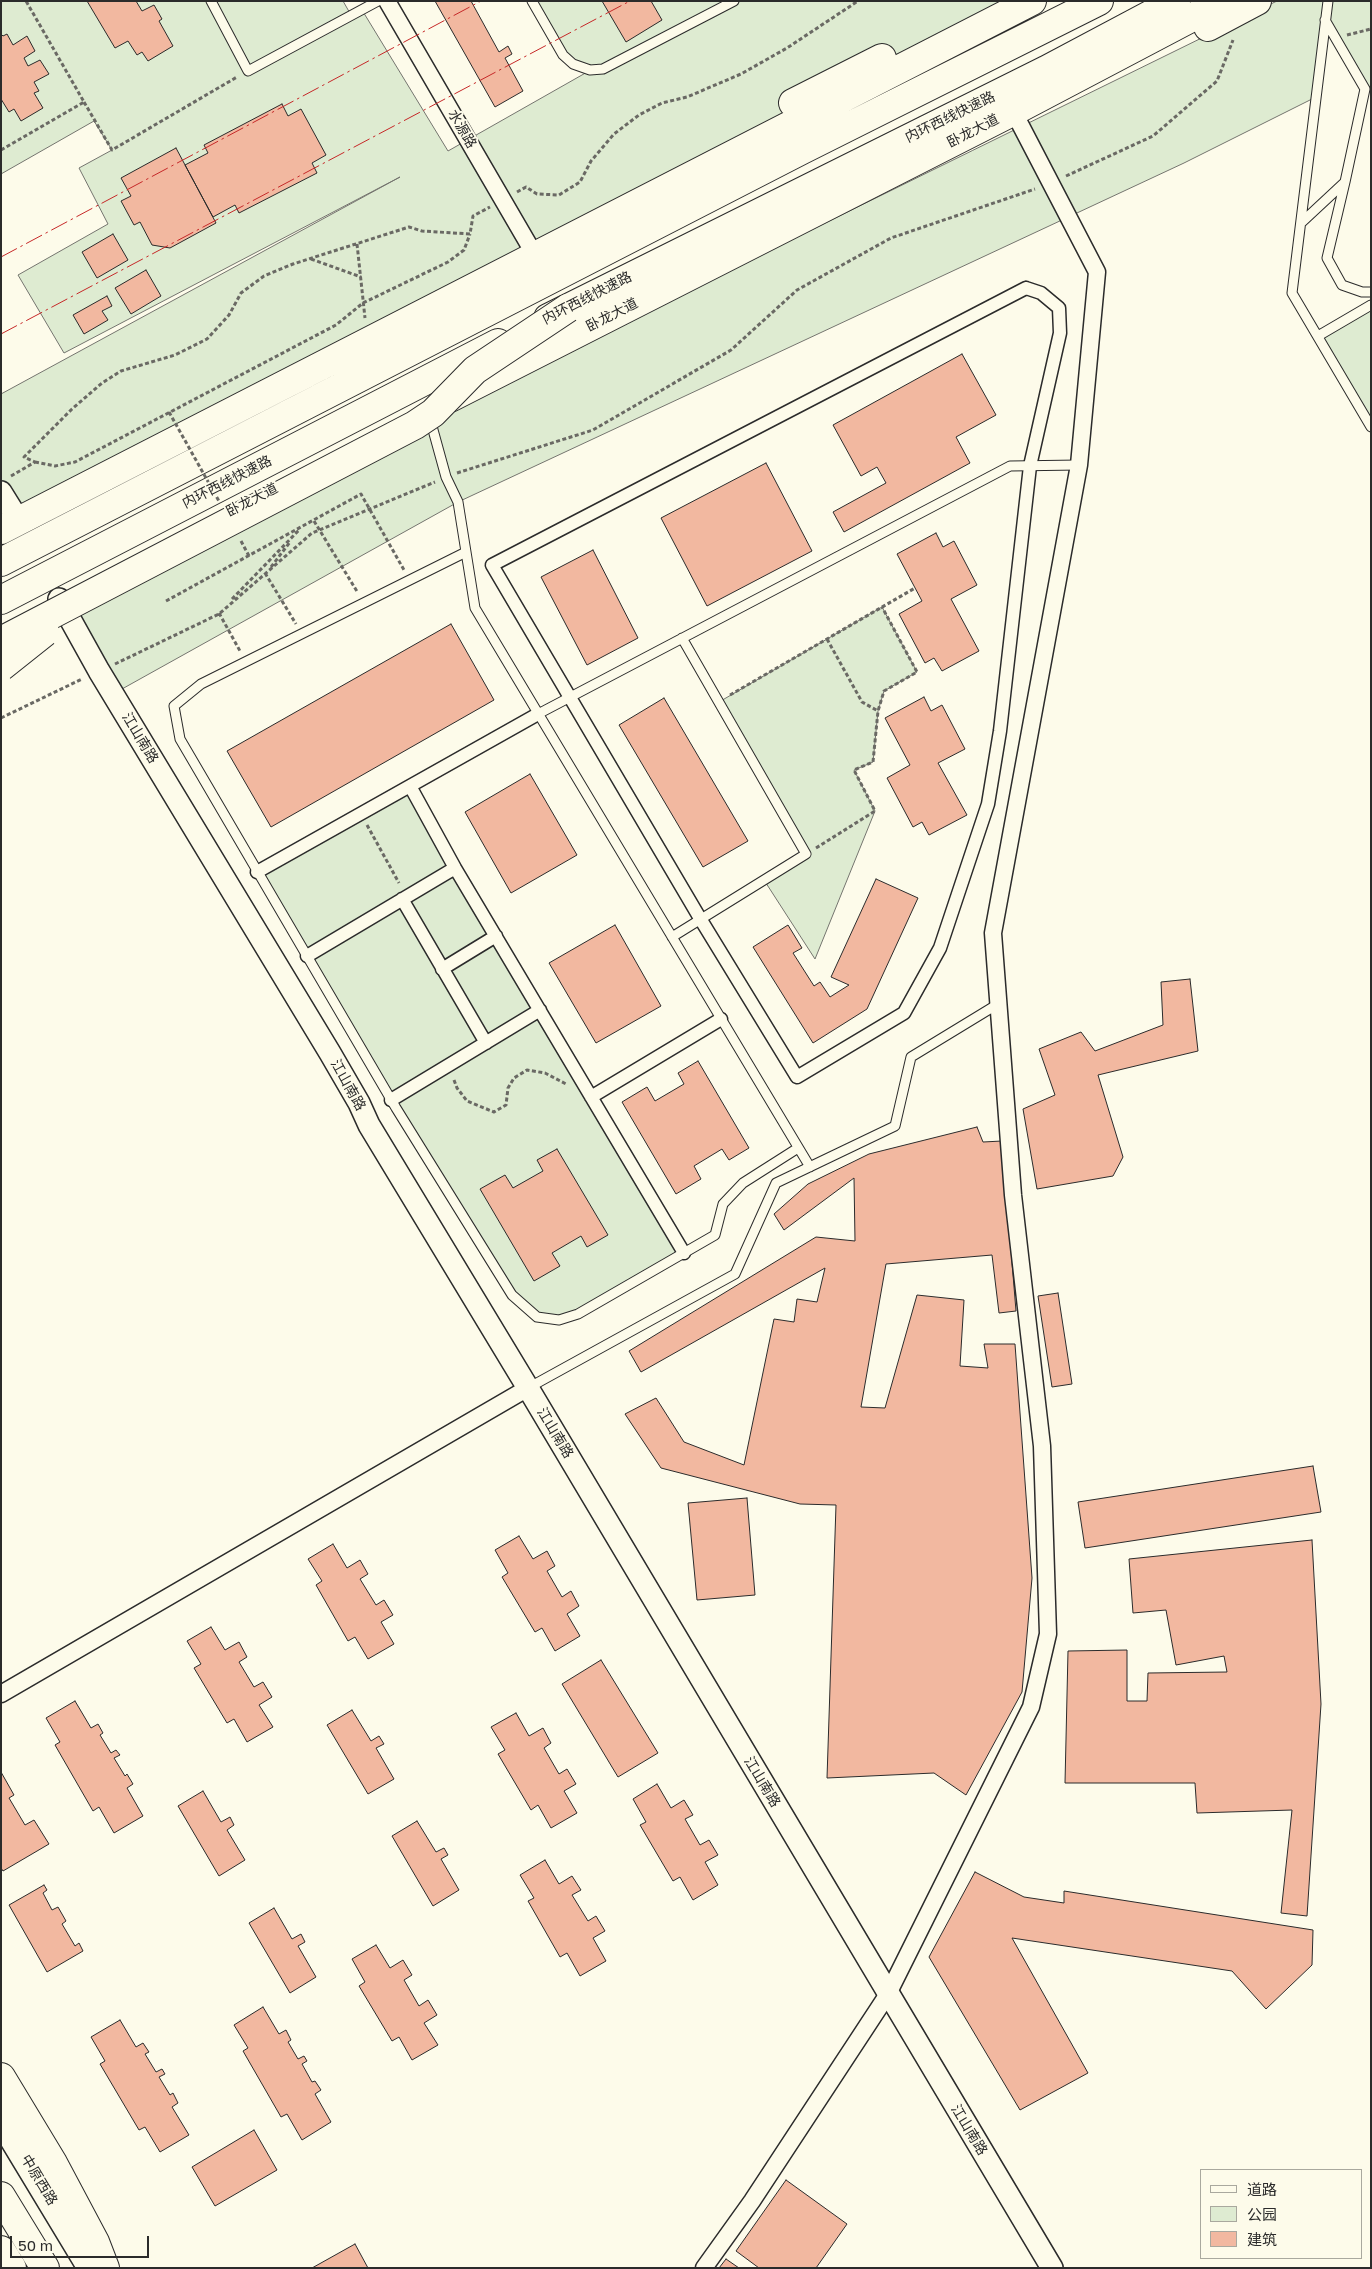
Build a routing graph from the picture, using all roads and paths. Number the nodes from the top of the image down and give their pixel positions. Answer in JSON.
{"nodes":[{"id":1,"x":26,"y":1,"type":"edge"},
{"id":2,"x":210,"y":1,"type":"edge"},
{"id":3,"x":378,"y":1,"type":"edge"},
{"id":4,"x":388,"y":1,"type":"edge"},
{"id":5,"x":532,"y":1,"type":"edge"},
{"id":6,"x":734,"y":1,"type":"edge"},
{"id":7,"x":858,"y":1,"type":"edge"},
{"id":8,"x":995,"y":1,"type":"edge"},
{"id":9,"x":1032,"y":1,"type":"edge"},
{"id":10,"x":1099,"y":1,"type":"edge"},
{"id":11,"x":1176,"y":1,"type":"edge"},
{"id":12,"x":1223,"y":1,"type":"edge"},
{"id":13,"x":1257,"y":1,"type":"edge"},
{"id":14,"x":1328,"y":1,"type":"edge"},
{"id":15,"x":1325,"y":20,"type":"junction"},
{"id":16,"x":1371,"y":24,"type":"edge"},
{"id":17,"x":1371,"y":29,"type":"edge"},
{"id":18,"x":1366,"y":30,"type":"junction"},
{"id":19,"x":1236,"y":32,"type":"dead end"},
{"id":20,"x":1336,"y":38,"type":"junction"},
{"id":21,"x":248,"y":71,"type":"junction"},
{"id":22,"x":1368,"y":88,"type":"edge"},
{"id":23,"x":84,"y":102,"type":"junction"},
{"id":24,"x":1020,"y":124,"type":"junction"},
{"id":25,"x":1,"y":150,"type":"edge"},
{"id":26,"x":1345,"y":182,"type":"junction"},
{"id":27,"x":1050,"y":183,"type":"junction"},
{"id":28,"x":503,"y":200,"type":"junction"},
{"id":29,"x":1301,"y":223,"type":"junction"},
{"id":30,"x":784,"y":228,"type":"junction"},
{"id":31,"x":470,"y":234,"type":"junction"},
{"id":32,"x":571,"y":238,"type":"junction"},
{"id":33,"x":357,"y":244,"type":"junction"},
{"id":34,"x":536,"y":257,"type":"junction"},
{"id":35,"x":310,"y":259,"type":"junction"},
{"id":36,"x":360,"y":277,"type":"junction"},
{"id":37,"x":1371,"y":292,"type":"edge"},
{"id":38,"x":363,"y":303,"type":"junction"},
{"id":39,"x":1371,"y":305,"type":"edge"},
{"id":40,"x":568,"y":308,"type":"junction"},
{"id":41,"x":1318,"y":336,"type":"junction"},
{"id":42,"x":368,"y":343,"type":"junction"},
{"id":43,"x":427,"y":410,"type":"junction"},
{"id":44,"x":169,"y":412,"type":"junction"},
{"id":45,"x":1371,"y":427,"type":"edge"},
{"id":46,"x":201,"y":460,"type":"junction"},
{"id":47,"x":35,"y":462,"type":"junction"},
{"id":48,"x":1079,"y":465,"type":"junction"},
{"id":49,"x":1030,"y":466,"type":"junction"},
{"id":50,"x":446,"y":477,"type":"junction"},
{"id":51,"x":5,"y":484,"type":"edge"},
{"id":52,"x":221,"y":505,"type":"dead end"},
{"id":53,"x":370,"y":509,"type":"junction"},
{"id":54,"x":314,"y":521,"type":"junction"},
{"id":55,"x":10,"y":525,"type":"edge"},
{"id":56,"x":301,"y":528,"type":"junction"},
{"id":57,"x":320,"y":530,"type":"junction"},
{"id":58,"x":240,"y":539,"type":"dead end"},
{"id":59,"x":1,"y":542,"type":"edge"},
{"id":60,"x":466,"y":552,"type":"junction"},
{"id":61,"x":249,"y":556,"type":"junction"},
{"id":62,"x":1,"y":562,"type":"edge"},
{"id":63,"x":265,"y":573,"type":"junction"},
{"id":64,"x":410,"y":580,"type":"junction"},
{"id":65,"x":915,"y":588,"type":"dead end"},
{"id":66,"x":94,"y":592,"type":"junction"},
{"id":67,"x":59,"y":599,"type":"junction"},
{"id":68,"x":1,"y":600,"type":"edge"},
{"id":69,"x":166,"y":601,"type":"dead end"},
{"id":70,"x":364,"y":603,"type":"junction"},
{"id":71,"x":882,"y":607,"type":"junction"},
{"id":72,"x":219,"y":614,"type":"junction"},
{"id":73,"x":1,"y":629,"type":"edge"},
{"id":74,"x":302,"y":634,"type":"junction"},
{"id":75,"x":682,"y":638,"type":"junction"},
{"id":76,"x":827,"y":639,"type":"junction"},
{"id":77,"x":1,"y":641,"type":"edge"},
{"id":78,"x":246,"y":662,"type":"junction"},
{"id":79,"x":1,"y":667,"type":"edge"},
{"id":80,"x":99,"y":671,"type":"junction"},
{"id":81,"x":569,"y":698,"type":"junction"},
{"id":82,"x":718,"y":702,"type":"junction"},
{"id":83,"x":878,"y":711,"type":"junction"},
{"id":84,"x":538,"y":714,"type":"junction"},
{"id":85,"x":1,"y":718,"type":"edge"},
{"id":86,"x":410,"y":786,"type":"junction"},
{"id":87,"x":360,"y":814,"type":"junction"},
{"id":88,"x":806,"y":854,"type":"junction"},
{"id":89,"x":455,"y":868,"type":"junction"},
{"id":90,"x":258,"y":872,"type":"junction"},
{"id":91,"x":404,"y":898,"type":"junction"},
{"id":92,"x":701,"y":920,"type":"junction"},
{"id":93,"x":496,"y":936,"type":"junction"},
{"id":94,"x":672,"y":937,"type":"junction"},
{"id":95,"x":306,"y":956,"type":"junction"},
{"id":96,"x":442,"y":968,"type":"junction"},
{"id":97,"x":998,"y":1004,"type":"junction"},
{"id":98,"x":540,"y":1010,"type":"junction"},
{"id":99,"x":721,"y":1019,"type":"junction"},
{"id":100,"x":486,"y":1043,"type":"junction"},
{"id":101,"x":449,"y":1065,"type":"junction"},
{"id":102,"x":591,"y":1097,"type":"junction"},
{"id":103,"x":391,"y":1100,"type":"junction"},
{"id":104,"x":798,"y":1148,"type":"junction"},
{"id":105,"x":810,"y":1167,"type":"junction"},
{"id":106,"x":684,"y":1253,"type":"junction"},
{"id":107,"x":528,"y":1388,"type":"junction"},
{"id":108,"x":1,"y":1694,"type":"edge"},
{"id":109,"x":888,"y":1994,"type":"junction"},
{"id":110,"x":1,"y":2077,"type":"edge"},
{"id":111,"x":1,"y":2117,"type":"edge"},
{"id":112,"x":1,"y":2196,"type":"edge"},
{"id":113,"x":1,"y":2250,"type":"edge"},
{"id":114,"x":12,"y":2268,"type":"edge"},
{"id":115,"x":45,"y":2268,"type":"edge"},
{"id":116,"x":91,"y":2268,"type":"edge"},
{"id":117,"x":99,"y":2268,"type":"edge"},
{"id":118,"x":105,"y":2268,"type":"edge"},
{"id":119,"x":704,"y":2268,"type":"edge"},
{"id":120,"x":1052,"y":2268,"type":"edge"}],
"edges":[{"from":1,"to":23,"type":"path"},
{"from":2,"to":21,"type":"lane"},
{"from":3,"to":21,"type":"lane"},
{"from":4,"to":28,"type":"street","name":"水源路"},
{"from":5,"to":6,"type":"lane"},
{"from":7,"to":28,"type":"path"},
{"from":8,"to":32,"type":"highway"},
{"from":9,"to":32,"type":"highway"},
{"from":10,"to":46,"type":"highway"},
{"from":11,"to":40,"type":"highway","name":"内环西线快速路"},
{"from":12,"to":30,"type":"highway","name":"卧龙大道"},
{"from":13,"to":24,"type":"highway"},
{"from":14,"to":15,"type":"lane"},
{"from":15,"to":20,"type":"lane"},
{"from":15,"to":29,"type":"lane"},
{"from":16,"to":18,"type":"path"},
{"from":17,"to":18,"type":"path"},
{"from":18,"to":20,"type":"path"},
{"from":19,"to":27,"type":"path"},
{"from":20,"to":22,"type":"lane"},
{"from":21,"to":23,"type":"path"},
{"from":22,"to":26,"type":"lane"},
{"from":23,"to":25,"type":"path"},
{"from":24,"to":27,"type":"street"},
{"from":24,"to":30,"type":"highway"},
{"from":26,"to":29,"type":"lane"},
{"from":26,"to":37,"type":"lane"},
{"from":27,"to":48,"type":"street"},
{"from":27,"to":50,"type":"path"},
{"from":28,"to":31,"type":"path"},
{"from":28,"to":34,"type":"street","name":"水源路"},
{"from":29,"to":41,"type":"lane"},
{"from":30,"to":43,"type":"highway","name":"卧龙大道"},
{"from":31,"to":33,"type":"path"},
{"from":31,"to":38,"type":"path"},
{"from":32,"to":34,"type":"highway"},
{"from":33,"to":35,"type":"path"},
{"from":33,"to":36,"type":"path"},
{"from":34,"to":42,"type":"highway"},
{"from":35,"to":36,"type":"path"},
{"from":35,"to":47,"type":"path"},
{"from":36,"to":38,"type":"path"},
{"from":38,"to":42,"type":"path"},
{"from":38,"to":44,"type":"path"},
{"from":39,"to":41,"type":"lane"},
{"from":40,"to":66,"type":"highway","bridge":true},
{"from":40,"to":68,"type":"highway","name":"内环西线快速路","bridge":true},
{"from":41,"to":45,"type":"lane"},
{"from":42,"to":55,"type":"highway"},
{"from":43,"to":50,"type":"lane"},
{"from":43,"to":67,"type":"highway","name":"卧龙大道"},
{"from":44,"to":47,"type":"path"},
{"from":44,"to":52,"type":"path","bridge":true},
{"from":46,"to":59,"type":"highway"},
{"from":46,"to":62,"type":"highway"},
{"from":47,"to":51,"type":"path"},
{"from":48,"to":49,"type":"lane"},
{"from":48,"to":97,"type":"street"},
{"from":49,"to":75,"type":"lane"},
{"from":49,"to":81,"type":"street"},
{"from":49,"to":92,"type":"street"},
{"from":50,"to":53,"type":"path"},
{"from":50,"to":60,"type":"lane"},
{"from":51,"to":55,"type":"street"},
{"from":53,"to":54,"type":"path"},
{"from":53,"to":57,"type":"path"},
{"from":53,"to":64,"type":"path"},
{"from":54,"to":56,"type":"path"},
{"from":54,"to":57,"type":"path"},
{"from":56,"to":61,"type":"path"},
{"from":56,"to":63,"type":"path"},
{"from":56,"to":72,"type":"path"},
{"from":57,"to":63,"type":"path"},
{"from":57,"to":70,"type":"path"},
{"from":58,"to":61,"type":"path","bridge":true},
{"from":60,"to":64,"type":"lane"},
{"from":60,"to":84,"type":"lane"},
{"from":61,"to":69,"type":"path"},
{"from":63,"to":72,"type":"path"},
{"from":63,"to":74,"type":"path"},
{"from":64,"to":70,"type":"lane"},
{"from":65,"to":71,"type":"path"},
{"from":66,"to":77,"type":"highway","bridge":true},
{"from":66,"to":79,"type":"highway","bridge":true},
{"from":67,"to":73,"type":"highway","name":"卧龙大道"},
{"from":67,"to":80,"type":"street","name":"江山南路"},
{"from":70,"to":74,"type":"lane"},
{"from":71,"to":76,"type":"path"},
{"from":71,"to":83,"type":"path"},
{"from":72,"to":78,"type":"path"},
{"from":72,"to":80,"type":"path"},
{"from":74,"to":78,"type":"lane"},
{"from":75,"to":81,"type":"lane"},
{"from":75,"to":82,"type":"lane"},
{"from":76,"to":82,"type":"path"},
{"from":76,"to":83,"type":"path"},
{"from":78,"to":90,"type":"lane"},
{"from":80,"to":85,"type":"path"},
{"from":80,"to":107,"type":"street","name":"江山南路"},
{"from":81,"to":84,"type":"lane"},
{"from":81,"to":92,"type":"street"},
{"from":82,"to":88,"type":"lane"},
{"from":83,"to":88,"type":"path"},
{"from":84,"to":86,"type":"street"},
{"from":84,"to":94,"type":"lane"},
{"from":86,"to":87,"type":"street"},
{"from":86,"to":89,"type":"street"},
{"from":87,"to":90,"type":"street"},
{"from":87,"to":91,"type":"path"},
{"from":88,"to":92,"type":"lane"},
{"from":89,"to":91,"type":"street"},
{"from":89,"to":93,"type":"street"},
{"from":90,"to":95,"type":"lane"},
{"from":91,"to":95,"type":"street"},
{"from":91,"to":96,"type":"street"},
{"from":92,"to":94,"type":"lane"},
{"from":93,"to":96,"type":"street"},
{"from":93,"to":98,"type":"street"},
{"from":94,"to":99,"type":"lane"},
{"from":95,"to":103,"type":"lane"},
{"from":96,"to":100,"type":"street"},
{"from":97,"to":105,"type":"lane"},
{"from":97,"to":109,"type":"street"},
{"from":98,"to":100,"type":"street"},
{"from":98,"to":102,"type":"street"},
{"from":99,"to":102,"type":"street"},
{"from":99,"to":104,"type":"lane"},
{"from":100,"to":101,"type":"street"},
{"from":101,"to":102,"type":"path"},
{"from":101,"to":103,"type":"street"},
{"from":102,"to":106,"type":"street"},
{"from":103,"to":106,"type":"lane"},
{"from":104,"to":105,"type":"lane"},
{"from":104,"to":106,"type":"lane"},
{"from":105,"to":107,"type":"lane"},
{"from":107,"to":108,"type":"street"},
{"from":107,"to":109,"type":"street","name":"江山南路"},
{"from":109,"to":119,"type":"street"},
{"from":109,"to":120,"type":"street","name":"江山南路"},
{"from":110,"to":118,"type":"highway"},
{"from":111,"to":116,"type":"main road","name":"中原西路"},
{"from":111,"to":117,"type":"highway"},
{"from":112,"to":115,"type":"highway"},
{"from":113,"to":114,"type":"highway"}]}
